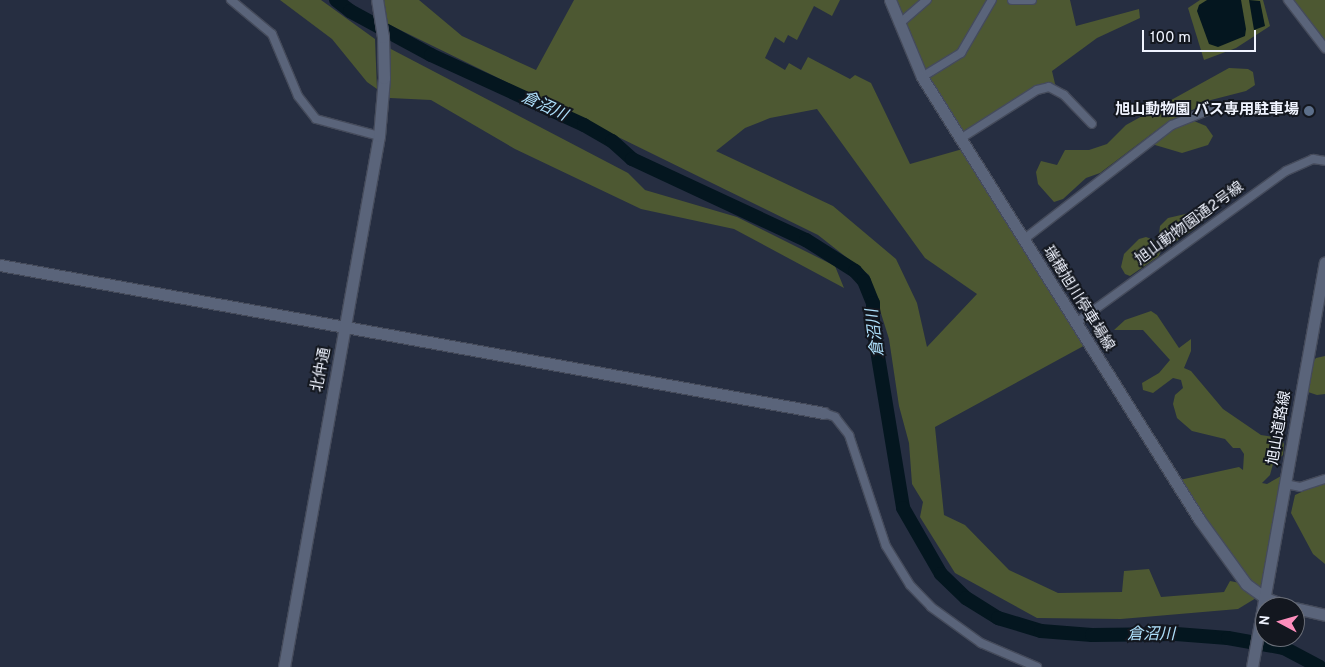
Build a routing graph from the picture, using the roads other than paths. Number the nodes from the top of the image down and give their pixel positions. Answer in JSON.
{"nodes":[{"id":1,"x":232,"y":0,"type":"edge"},
{"id":2,"x":377,"y":0,"type":"edge"},
{"id":3,"x":890,"y":0,"type":"edge"},
{"id":4,"x":927,"y":0,"type":"edge"},
{"id":5,"x":992,"y":0,"type":"edge"},
{"id":6,"x":1012,"y":0,"type":"edge"},
{"id":7,"x":1032,"y":0,"type":"edge"},
{"id":8,"x":1288,"y":0,"type":"edge"},
{"id":9,"x":898,"y":24,"type":"junction"},
{"id":10,"x":1325,"y":48,"type":"edge"},
{"id":11,"x":922,"y":77,"type":"junction"},
{"id":12,"x":1212,"y":109,"type":"dead end"},
{"id":13,"x":1092,"y":124,"type":"dead end"},
{"id":14,"x":378,"y":136,"type":"junction"},
{"id":15,"x":960,"y":139,"type":"junction"},
{"id":16,"x":1325,"y":161,"type":"edge"},
{"id":17,"x":1023,"y":240,"type":"junction"},
{"id":18,"x":1325,"y":263,"type":"edge"},
{"id":19,"x":0,"y":265,"type":"edge"},
{"id":20,"x":1076,"y":323,"type":"junction"},
{"id":21,"x":346,"y":327,"type":"junction"},
{"id":22,"x":824,"y":413,"type":"joint"},
{"id":23,"x":1325,"y":479,"type":"edge"},
{"id":24,"x":1285,"y":484,"type":"junction"},
{"id":25,"x":1264,"y":597,"type":"edge"},
{"id":26,"x":1265,"y":597,"type":"edge"},
{"id":27,"x":1305,"y":610,"type":"edge"},
{"id":28,"x":1325,"y":615,"type":"edge"},
{"id":29,"x":1256,"y":647,"type":"edge"},
{"id":30,"x":1253,"y":663,"type":"edge"},
{"id":31,"x":284,"y":667,"type":"edge"},
{"id":32,"x":1037,"y":667,"type":"edge"}],
"edges":[{"from":1,"to":14,"type":"street"},
{"from":2,"to":14,"type":"street","name":"北仲通"},
{"from":3,"to":9,"type":"street","name":"瑞穂旭川停車場線"},
{"from":4,"to":9,"type":"street"},
{"from":5,"to":11,"type":"street"},
{"from":6,"to":7,"type":"street"},
{"from":8,"to":10,"type":"street"},
{"from":9,"to":11,"type":"street","name":"瑞穂旭川停車場線"},
{"from":11,"to":15,"type":"street","name":"瑞穂旭川停車場線"},
{"from":12,"to":17,"type":"street"},
{"from":13,"to":15,"type":"street"},
{"from":14,"to":21,"type":"street","name":"北仲通"},
{"from":15,"to":17,"type":"street","name":"瑞穂旭川停車場線"},
{"from":16,"to":20,"type":"street","name":"旭山動物園通2号線"},
{"from":17,"to":20,"type":"street","name":"瑞穂旭川停車場線"},
{"from":18,"to":24,"type":"street","name":"旭山道路線"},
{"from":19,"to":21,"type":"street"},
{"from":20,"to":25,"type":"street","name":"瑞穂旭川停車場線"},
{"from":21,"to":22,"type":"street"},
{"from":21,"to":31,"type":"street","name":"北仲通"},
{"from":22,"to":32,"type":"street"},
{"from":23,"to":24,"type":"street"},
{"from":24,"to":26,"type":"street","name":"旭山道路線"},
{"from":27,"to":28,"type":"street"},
{"from":29,"to":30,"type":"street","name":"旭山道路線"}]}
